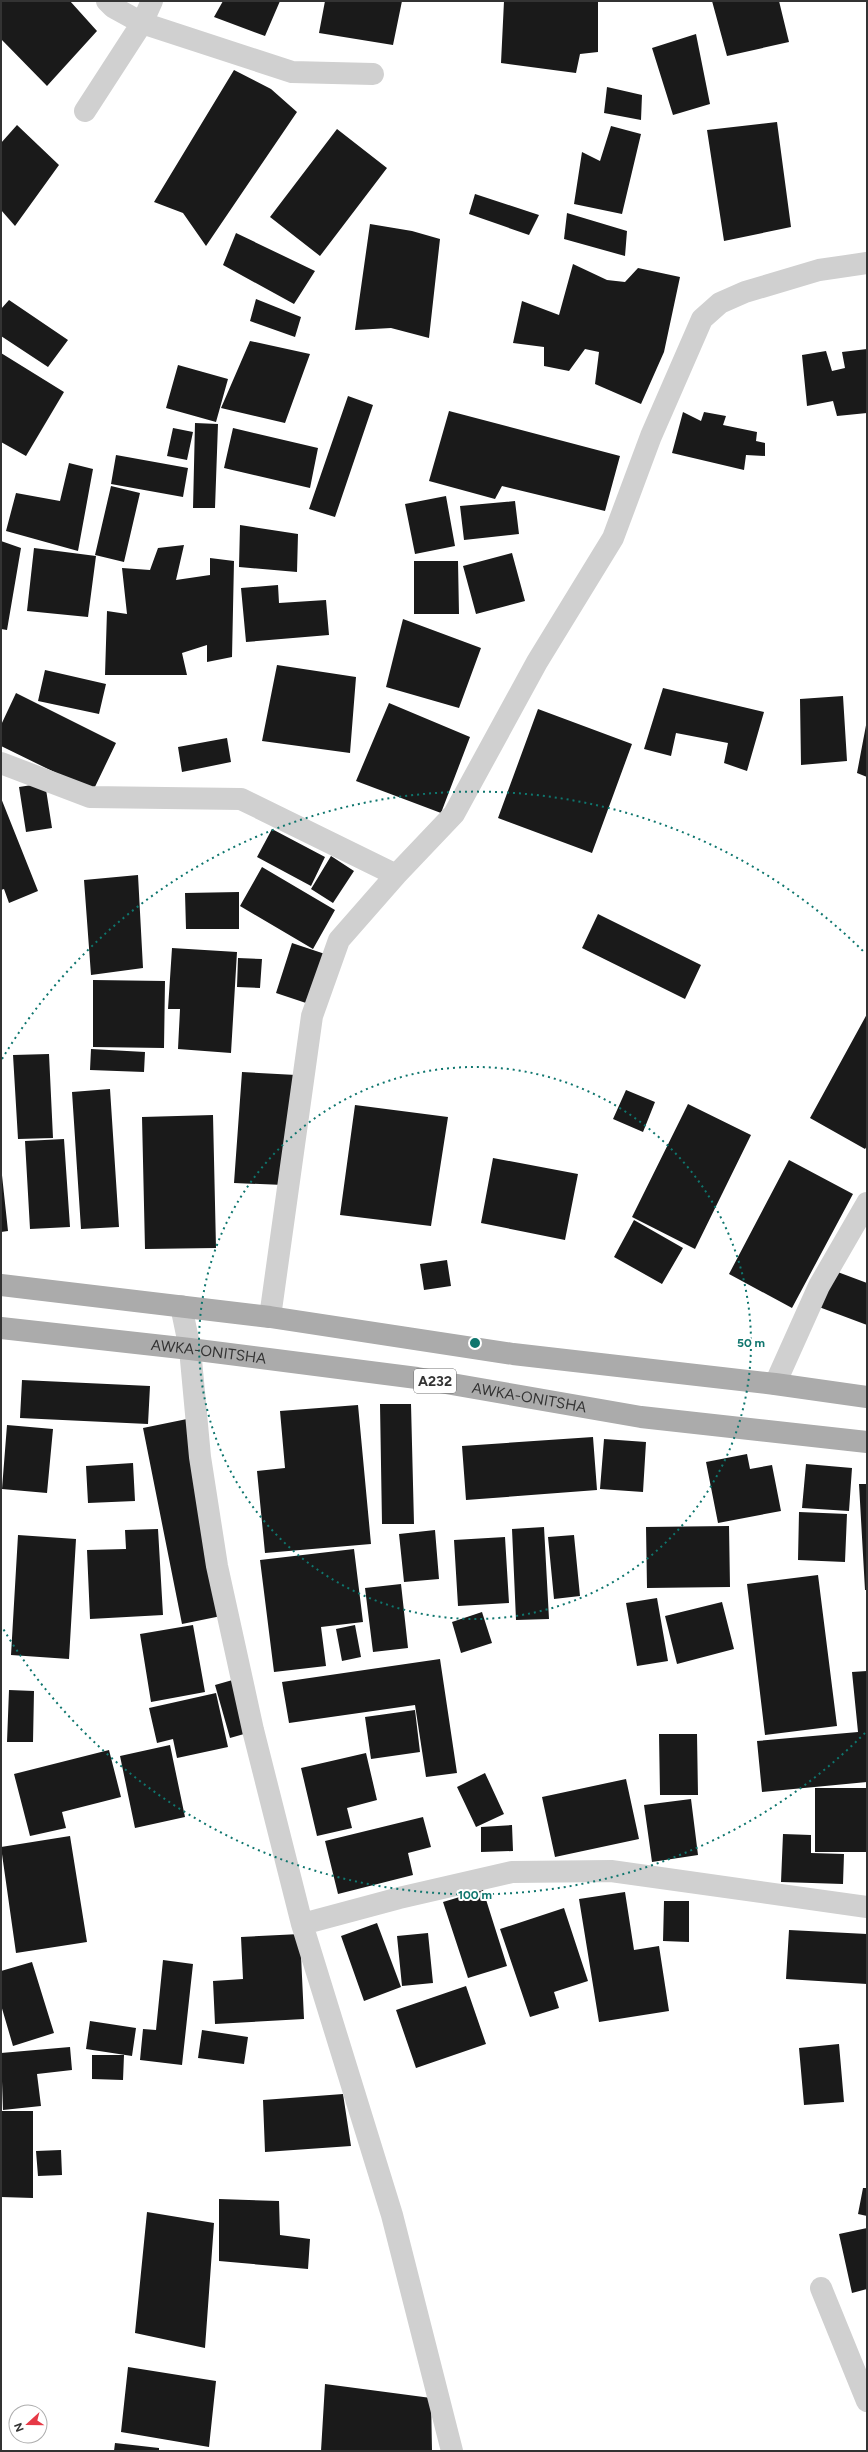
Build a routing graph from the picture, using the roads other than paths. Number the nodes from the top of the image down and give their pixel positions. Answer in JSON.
{"nodes":[{"id":1,"x":107,"y":1,"type":"edge"},
{"id":2,"x":152,"y":1,"type":"edge"},
{"id":3,"x":142,"y":23,"type":"junction"},
{"id":4,"x":373,"y":74,"type":"dead end"},
{"id":5,"x":85,"y":111,"type":"dead end"},
{"id":6,"x":867,"y":263,"type":"edge"},
{"id":7,"x":1,"y":763,"type":"edge"},
{"id":8,"x":396,"y":875,"type":"junction"},
{"id":9,"x":867,"y":1203,"type":"edge"},
{"id":10,"x":1,"y":1285,"type":"edge"},
{"id":11,"x":181,"y":1306,"type":"junction"},
{"id":12,"x":270,"y":1317,"type":"junction"},
{"id":13,"x":1,"y":1328,"type":"edge"},
{"id":14,"x":190,"y":1349,"type":"junction"},
{"id":15,"x":775,"y":1384,"type":"junction"},
{"id":16,"x":867,"y":1397,"type":"edge"},
{"id":17,"x":867,"y":1442,"type":"edge"},
{"id":18,"x":867,"y":1907,"type":"edge"},
{"id":19,"x":302,"y":1924,"type":"junction"},
{"id":20,"x":821,"y":2288,"type":"dead end"},
{"id":21,"x":867,"y":2400,"type":"edge"},
{"id":22,"x":452,"y":2451,"type":"edge"}],
"edges":[{"from":1,"to":3,"type":"street"},
{"from":2,"to":3,"type":"street"},
{"from":3,"to":4,"type":"street"},
{"from":3,"to":5,"type":"street"},
{"from":6,"to":8,"type":"street"},
{"from":7,"to":8,"type":"street"},
{"from":8,"to":12,"type":"street"},
{"from":9,"to":15,"type":"street"},
{"from":10,"to":11,"type":"main road"},
{"from":11,"to":12,"type":"main road"},
{"from":11,"to":14,"type":"street"},
{"from":12,"to":15,"type":"main road"},
{"from":13,"to":14,"type":"main road","name":"AWKA-ONITSHA","number":"A232"},
{"from":14,"to":17,"type":"main road","name":"AWKA-ONITSHA","number":"A232"},
{"from":14,"to":19,"type":"street"},
{"from":15,"to":16,"type":"main road"},
{"from":18,"to":19,"type":"street"},
{"from":19,"to":22,"type":"street"},
{"from":20,"to":21,"type":"street"}]}
